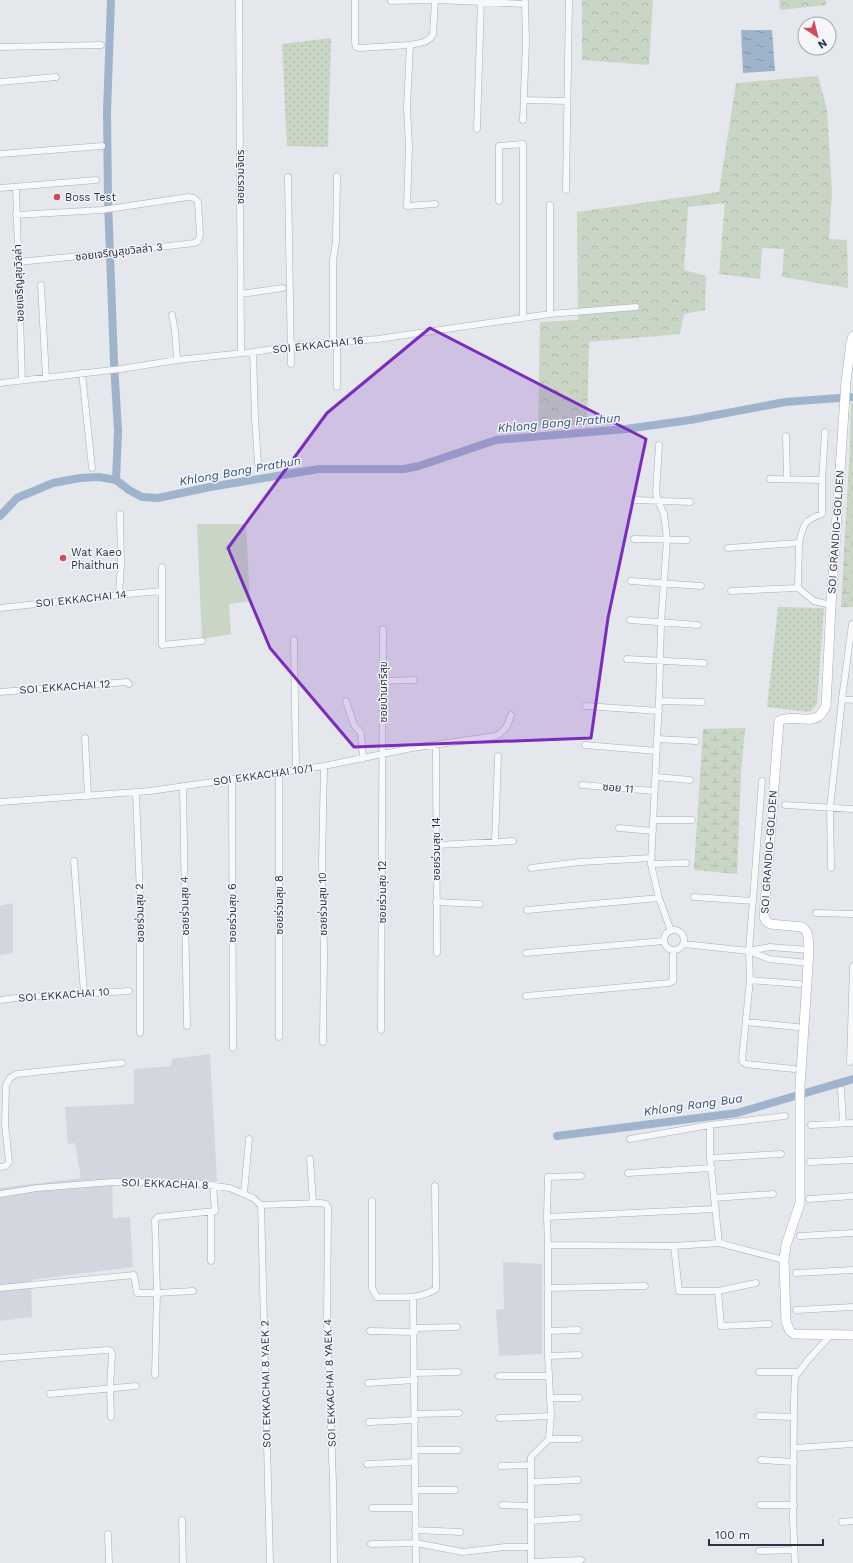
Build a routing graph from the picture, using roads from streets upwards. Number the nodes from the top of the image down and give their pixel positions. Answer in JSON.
{"nodes":[{"id":1,"x":239,"y":0,"type":"edge"},
{"id":2,"x":355,"y":0,"type":"edge"},
{"id":3,"x":435,"y":0,"type":"edge"},
{"id":4,"x":569,"y":0,"type":"edge"},
{"id":5,"x":391,"y":1,"type":"dead end"},
{"id":6,"x":481,"y":1,"type":"edge"},
{"id":7,"x":525,"y":2,"type":"edge"},
{"id":8,"x":102,"y":45,"type":"dead end"},
{"id":9,"x":410,"y":45,"type":"junction"},
{"id":10,"x":0,"y":47,"type":"edge"},
{"id":11,"x":56,"y":77,"type":"dead end"},
{"id":12,"x":0,"y":82,"type":"edge"},
{"id":13,"x":524,"y":100,"type":"junction"},
{"id":14,"x":567,"y":101,"type":"junction"},
{"id":15,"x":523,"y":120,"type":"dead end"},
{"id":16,"x":477,"y":129,"type":"dead end"},
{"id":17,"x":102,"y":146,"type":"dead end"},
{"id":18,"x":0,"y":154,"type":"edge"},
{"id":19,"x":337,"y":176,"type":"dead end"},
{"id":20,"x":288,"y":177,"type":"dead end"},
{"id":21,"x":96,"y":180,"type":"dead end"},
{"id":22,"x":16,"y":187,"type":"junction"},
{"id":23,"x":0,"y":188,"type":"edge"},
{"id":24,"x":566,"y":190,"type":"dead end"},
{"id":25,"x":499,"y":201,"type":"dead end"},
{"id":26,"x":435,"y":204,"type":"dead end"},
{"id":27,"x":550,"y":205,"type":"dead end"},
{"id":28,"x":16,"y":215,"type":"junction"},
{"id":29,"x":18,"y":262,"type":"junction"},
{"id":30,"x":41,"y":284,"type":"dead end"},
{"id":31,"x":283,"y":288,"type":"dead end"},
{"id":32,"x":241,"y":294,"type":"junction"},
{"id":33,"x":636,"y":307,"type":"dead end"},
{"id":34,"x":550,"y":314,"type":"junction"},
{"id":35,"x":172,"y":315,"type":"dead end"},
{"id":36,"x":523,"y":318,"type":"junction"},
{"id":37,"x":853,"y":336,"type":"edge"},
{"id":38,"x":335,"y":343,"type":"junction"},
{"id":39,"x":291,"y":347,"type":"junction"},
{"id":40,"x":253,"y":352,"type":"junction"},
{"id":41,"x":241,"y":354,"type":"junction"},
{"id":42,"x":177,"y":360,"type":"junction"},
{"id":43,"x":291,"y":364,"type":"dead end"},
{"id":44,"x":82,"y":373,"type":"junction"},
{"id":45,"x":46,"y":378,"type":"junction"},
{"id":46,"x":22,"y":380,"type":"junction"},
{"id":47,"x":0,"y":383,"type":"edge"},
{"id":48,"x":337,"y":387,"type":"dead end"},
{"id":49,"x":825,"y":432,"type":"dead end"},
{"id":50,"x":786,"y":436,"type":"dead end"},
{"id":51,"x":659,"y":445,"type":"dead end"},
{"id":52,"x":258,"y":463,"type":"dead end"},
{"id":53,"x":92,"y":468,"type":"dead end"},
{"id":54,"x":770,"y":479,"type":"dead end"},
{"id":55,"x":786,"y":479,"type":"junction"},
{"id":56,"x":822,"y":480,"type":"junction"},
{"id":57,"x":635,"y":500,"type":"dead end"},
{"id":58,"x":658,"y":501,"type":"junction"},
{"id":59,"x":690,"y":502,"type":"dead end"},
{"id":60,"x":120,"y":514,"type":"dead end"},
{"id":61,"x":634,"y":539,"type":"dead end"},
{"id":62,"x":667,"y":540,"type":"junction"},
{"id":63,"x":687,"y":540,"type":"dead end"},
{"id":64,"x":799,"y":543,"type":"junction"},
{"id":65,"x":728,"y":548,"type":"dead end"},
{"id":66,"x":162,"y":567,"type":"dead end"},
{"id":67,"x":631,"y":581,"type":"dead end"},
{"id":68,"x":664,"y":584,"type":"junction"},
{"id":69,"x":701,"y":586,"type":"dead end"},
{"id":70,"x":798,"y":588,"type":"junction"},
{"id":71,"x":162,"y":591,"type":"junction"},
{"id":72,"x":731,"y":591,"type":"dead end"},
{"id":73,"x":119,"y":595,"type":"junction"},
{"id":74,"x":831,"y":605,"type":"junction"},
{"id":75,"x":0,"y":608,"type":"edge"},
{"id":76,"x":630,"y":620,"type":"dead end"},
{"id":77,"x":661,"y":623,"type":"junction"},
{"id":78,"x":852,"y":624,"type":"dead end"},
{"id":79,"x":698,"y":625,"type":"dead end"},
{"id":80,"x":383,"y":629,"type":"dead end"},
{"id":81,"x":294,"y":640,"type":"dead end"},
{"id":82,"x":202,"y":641,"type":"dead end"},
{"id":83,"x":627,"y":659,"type":"dead end"},
{"id":84,"x":660,"y":661,"type":"junction"},
{"id":85,"x":704,"y":663,"type":"dead end"},
{"id":86,"x":414,"y":680,"type":"dead end"},
{"id":87,"x":383,"y":681,"type":"junction"},
{"id":88,"x":129,"y":684,"type":"dead end"},
{"id":89,"x":0,"y":692,"type":"edge"},
{"id":90,"x":842,"y":699,"type":"junction"},
{"id":91,"x":346,"y":700,"type":"dead end"},
{"id":92,"x":853,"y":700,"type":"edge"},
{"id":93,"x":659,"y":701,"type":"junction"},
{"id":94,"x":702,"y":702,"type":"dead end"},
{"id":95,"x":586,"y":706,"type":"dead end"},
{"id":96,"x":659,"y":711,"type":"junction"},
{"id":97,"x":511,"y":715,"type":"dead end"},
{"id":98,"x":85,"y":738,"type":"dead end"},
{"id":99,"x":658,"y":739,"type":"junction"},
{"id":100,"x":696,"y":741,"type":"dead end"},
{"id":101,"x":436,"y":745,"type":"junction"},
{"id":102,"x":585,"y":746,"type":"dead end"},
{"id":103,"x":657,"y":751,"type":"junction"},
{"id":104,"x":383,"y":755,"type":"junction"},
{"id":105,"x":498,"y":756,"type":"dead end"},
{"id":106,"x":363,"y":759,"type":"junction"},
{"id":107,"x":324,"y":766,"type":"junction"},
{"id":108,"x":296,"y":770,"type":"junction"},
{"id":109,"x":279,"y":772,"type":"junction"},
{"id":110,"x":656,"y":777,"type":"junction"},
{"id":111,"x":232,"y":779,"type":"junction"},
{"id":112,"x":690,"y":780,"type":"dead end"},
{"id":113,"x":762,"y":781,"type":"dead end"},
{"id":114,"x":582,"y":785,"type":"dead end"},
{"id":115,"x":183,"y":786,"type":"junction"},
{"id":116,"x":654,"y":791,"type":"junction"},
{"id":117,"x":136,"y":792,"type":"junction"},
{"id":118,"x":88,"y":796,"type":"junction"},
{"id":119,"x":0,"y":802,"type":"edge"},
{"id":120,"x":785,"y":805,"type":"dead end"},
{"id":121,"x":830,"y":808,"type":"junction"},
{"id":122,"x":853,"y":809,"type":"edge"},
{"id":123,"x":653,"y":820,"type":"junction"},
{"id":124,"x":692,"y":820,"type":"dead end"},
{"id":125,"x":620,"y":828,"type":"dead end"},
{"id":126,"x":653,"y":831,"type":"junction"},
{"id":127,"x":513,"y":840,"type":"dead end"},
{"id":128,"x":495,"y":842,"type":"junction"},
{"id":129,"x":437,"y":845,"type":"junction"},
{"id":130,"x":74,"y":861,"type":"dead end"},
{"id":131,"x":651,"y":861,"type":"junction"},
{"id":132,"x":686,"y":863,"type":"dead end"},
{"id":133,"x":531,"y":868,"type":"dead end"},
{"id":134,"x":831,"y":868,"type":"dead end"},
{"id":135,"x":694,"y":897,"type":"dead end"},
{"id":136,"x":659,"y":898,"type":"junction"},
{"id":137,"x":753,"y":901,"type":"junction"},
{"id":138,"x":436,"y":902,"type":"junction"},
{"id":139,"x":480,"y":904,"type":"dead end"},
{"id":140,"x":528,"y":910,"type":"dead end"},
{"id":141,"x":816,"y":913,"type":"dead end"},
{"id":142,"x":853,"y":914,"type":"edge"},
{"id":143,"x":671,"y":930,"type":"junction"},
{"id":144,"x":664,"y":941,"type":"junction"},
{"id":145,"x":684,"y":944,"type":"junction"},
{"id":146,"x":809,"y":950,"type":"junction"},
{"id":147,"x":673,"y":951,"type":"junction"},
{"id":148,"x":749,"y":951,"type":"junction"},
{"id":149,"x":437,"y":953,"type":"dead end"},
{"id":150,"x":526,"y":953,"type":"dead end"},
{"id":151,"x":808,"y":963,"type":"junction"},
{"id":152,"x":853,"y":966,"type":"edge"},
{"id":153,"x":750,"y":980,"type":"junction"},
{"id":154,"x":799,"y":984,"type":"dead end"},
{"id":155,"x":129,"y":991,"type":"dead end"},
{"id":156,"x":84,"y":993,"type":"junction"},
{"id":157,"x":526,"y":996,"type":"dead end"},
{"id":158,"x":0,"y":1000,"type":"edge"},
{"id":159,"x":746,"y":1022,"type":"junction"},
{"id":160,"x":187,"y":1026,"type":"dead end"},
{"id":161,"x":797,"y":1027,"type":"dead end"},
{"id":162,"x":381,"y":1030,"type":"dead end"},
{"id":163,"x":140,"y":1033,"type":"dead end"},
{"id":164,"x":279,"y":1037,"type":"dead end"},
{"id":165,"x":323,"y":1042,"type":"dead end"},
{"id":166,"x":233,"y":1048,"type":"dead end"},
{"id":167,"x":850,"y":1062,"type":"dead end"},
{"id":168,"x":122,"y":1063,"type":"dead end"},
{"id":169,"x":794,"y":1069,"type":"dead end"},
{"id":170,"x":841,"y":1090,"type":"dead end"},
{"id":171,"x":785,"y":1116,"type":"dead end"},
{"id":172,"x":843,"y":1123,"type":"junction"},
{"id":173,"x":853,"y":1123,"type":"edge"},
{"id":174,"x":710,"y":1125,"type":"junction"},
{"id":175,"x":811,"y":1125,"type":"dead end"},
{"id":176,"x":249,"y":1139,"type":"dead end"},
{"id":177,"x":630,"y":1139,"type":"dead end"},
{"id":178,"x":781,"y":1154,"type":"dead end"},
{"id":179,"x":710,"y":1158,"type":"junction"},
{"id":180,"x":310,"y":1159,"type":"dead end"},
{"id":181,"x":853,"y":1160,"type":"edge"},
{"id":182,"x":810,"y":1162,"type":"dead end"},
{"id":183,"x":0,"y":1167,"type":"edge"},
{"id":184,"x":712,"y":1168,"type":"junction"},
{"id":185,"x":628,"y":1173,"type":"dead end"},
{"id":186,"x":581,"y":1176,"type":"dead end"},
{"id":187,"x":213,"y":1185,"type":"junction"},
{"id":188,"x":435,"y":1186,"type":"dead end"},
{"id":189,"x":244,"y":1193,"type":"junction"},
{"id":190,"x":0,"y":1194,"type":"edge"},
{"id":191,"x":773,"y":1194,"type":"dead end"},
{"id":192,"x":853,"y":1196,"type":"edge"},
{"id":193,"x":714,"y":1198,"type":"junction"},
{"id":194,"x":810,"y":1199,"type":"dead end"},
{"id":195,"x":372,"y":1201,"type":"dead end"},
{"id":196,"x":313,"y":1203,"type":"junction"},
{"id":197,"x":261,"y":1205,"type":"junction"},
{"id":198,"x":716,"y":1209,"type":"junction"},
{"id":199,"x":212,"y":1212,"type":"junction"},
{"id":200,"x":548,"y":1217,"type":"junction"},
{"id":201,"x":853,"y":1233,"type":"edge"},
{"id":202,"x":800,"y":1236,"type":"dead end"},
{"id":203,"x":719,"y":1243,"type":"junction"},
{"id":204,"x":548,"y":1245,"type":"junction"},
{"id":205,"x":674,"y":1246,"type":"junction"},
{"id":206,"x":784,"y":1260,"type":"junction"},
{"id":207,"x":211,"y":1262,"type":"dead end"},
{"id":208,"x":853,"y":1270,"type":"edge"},
{"id":209,"x":796,"y":1273,"type":"dead end"},
{"id":210,"x":756,"y":1283,"type":"dead end"},
{"id":211,"x":645,"y":1286,"type":"dead end"},
{"id":212,"x":0,"y":1288,"type":"edge"},
{"id":213,"x":548,"y":1288,"type":"junction"},
{"id":214,"x":193,"y":1291,"type":"dead end"},
{"id":215,"x":718,"y":1291,"type":"junction"},
{"id":216,"x":157,"y":1293,"type":"junction"},
{"id":217,"x":414,"y":1297,"type":"junction"},
{"id":218,"x":853,"y":1307,"type":"edge"},
{"id":219,"x":796,"y":1310,"type":"dead end"},
{"id":220,"x":769,"y":1324,"type":"dead end"},
{"id":221,"x":457,"y":1327,"type":"dead end"},
{"id":222,"x":415,"y":1330,"type":"junction"},
{"id":223,"x":578,"y":1330,"type":"dead end"},
{"id":224,"x":370,"y":1331,"type":"dead end"},
{"id":225,"x":548,"y":1331,"type":"junction"},
{"id":226,"x":830,"y":1335,"type":"junction"},
{"id":227,"x":853,"y":1335,"type":"edge"},
{"id":228,"x":548,"y":1356,"type":"junction"},
{"id":229,"x":579,"y":1356,"type":"dead end"},
{"id":230,"x":0,"y":1358,"type":"edge"},
{"id":231,"x":458,"y":1372,"type":"dead end"},
{"id":232,"x":758,"y":1372,"type":"dead end"},
{"id":233,"x":798,"y":1372,"type":"junction"},
{"id":234,"x":155,"y":1375,"type":"dead end"},
{"id":235,"x":499,"y":1376,"type":"dead end"},
{"id":236,"x":549,"y":1376,"type":"junction"},
{"id":237,"x":415,"y":1377,"type":"junction"},
{"id":238,"x":368,"y":1383,"type":"dead end"},
{"id":239,"x":136,"y":1386,"type":"dead end"},
{"id":240,"x":110,"y":1388,"type":"junction"},
{"id":241,"x":50,"y":1394,"type":"dead end"},
{"id":242,"x":550,"y":1398,"type":"junction"},
{"id":243,"x":579,"y":1398,"type":"dead end"},
{"id":244,"x":458,"y":1413,"type":"dead end"},
{"id":245,"x":551,"y":1416,"type":"junction"},
{"id":246,"x":759,"y":1416,"type":"dead end"},
{"id":247,"x":111,"y":1417,"type":"dead end"},
{"id":248,"x":415,"y":1417,"type":"junction"},
{"id":249,"x":794,"y":1417,"type":"junction"},
{"id":250,"x":499,"y":1418,"type":"dead end"},
{"id":251,"x":369,"y":1422,"type":"dead end"},
{"id":252,"x":549,"y":1439,"type":"junction"},
{"id":253,"x":579,"y":1439,"type":"dead end"},
{"id":254,"x":853,"y":1444,"type":"edge"},
{"id":255,"x":794,"y":1448,"type":"junction"},
{"id":256,"x":415,"y":1450,"type":"junction"},
{"id":257,"x":458,"y":1450,"type":"dead end"},
{"id":258,"x":761,"y":1460,"type":"dead end"},
{"id":259,"x":415,"y":1462,"type":"junction"},
{"id":260,"x":794,"y":1462,"type":"junction"},
{"id":261,"x":367,"y":1464,"type":"dead end"},
{"id":262,"x":531,"y":1465,"type":"junction"},
{"id":263,"x":501,"y":1466,"type":"dead end"},
{"id":264,"x":578,"y":1480,"type":"dead end"},
{"id":265,"x":531,"y":1482,"type":"junction"},
{"id":266,"x":415,"y":1490,"type":"junction"},
{"id":267,"x":455,"y":1490,"type":"dead end"},
{"id":268,"x":502,"y":1505,"type":"dead end"},
{"id":269,"x":760,"y":1505,"type":"dead end"},
{"id":270,"x":794,"y":1505,"type":"junction"},
{"id":271,"x":531,"y":1506,"type":"junction"},
{"id":272,"x":372,"y":1508,"type":"dead end"},
{"id":273,"x":415,"y":1508,"type":"junction"},
{"id":274,"x":578,"y":1518,"type":"dead end"},
{"id":275,"x":182,"y":1520,"type":"dead end"},
{"id":276,"x":531,"y":1521,"type":"junction"},
{"id":277,"x":853,"y":1521,"type":"edge"},
{"id":278,"x":842,"y":1522,"type":"dead end"},
{"id":279,"x":416,"y":1530,"type":"junction"},
{"id":280,"x":460,"y":1532,"type":"dead end"},
{"id":281,"x":108,"y":1534,"type":"dead end"},
{"id":282,"x":371,"y":1544,"type":"dead end"},
{"id":283,"x":416,"y":1544,"type":"junction"},
{"id":284,"x":531,"y":1547,"type":"junction"},
{"id":285,"x":794,"y":1550,"type":"junction"},
{"id":286,"x":759,"y":1551,"type":"dead end"},
{"id":287,"x":581,"y":1560,"type":"dead end"},
{"id":288,"x":109,"y":1563,"type":"edge"},
{"id":289,"x":183,"y":1563,"type":"edge"},
{"id":290,"x":270,"y":1563,"type":"edge"},
{"id":291,"x":334,"y":1563,"type":"edge"},
{"id":292,"x":416,"y":1563,"type":"edge"},
{"id":293,"x":795,"y":1563,"type":"edge"}],
"edges":[{"from":1,"to":32,"type":"street","name":"ซอยรวมจิตร"},
{"from":2,"to":9,"type":"street"},
{"from":3,"to":5,"type":"street"},
{"from":3,"to":6,"type":"street"},
{"from":3,"to":9,"type":"street"},
{"from":4,"to":14,"type":"street"},
{"from":6,"to":7,"type":"street"},
{"from":6,"to":16,"type":"street"},
{"from":7,"to":13,"type":"street"},
{"from":8,"to":10,"type":"street"},
{"from":9,"to":26,"type":"street"},
{"from":11,"to":12,"type":"street"},
{"from":13,"to":14,"type":"street"},
{"from":13,"to":15,"type":"street"},
{"from":14,"to":24,"type":"street"},
{"from":17,"to":18,"type":"street"},
{"from":19,"to":38,"type":"street"},
{"from":20,"to":39,"type":"street"},
{"from":21,"to":22,"type":"street"},
{"from":22,"to":23,"type":"street"},
{"from":22,"to":28,"type":"street","name":"ซอยเจริญสุขวิลล่า"},
{"from":25,"to":36,"type":"street"},
{"from":27,"to":34,"type":"street"},
{"from":28,"to":29,"type":"street","name":"ซอยเจริญสุขวิลล่า"},
{"from":28,"to":29,"type":"street","name":"ซอยเจริญสุขวิลล่า 3"},
{"from":29,"to":46,"type":"street","name":"ซอยเจริญสุขวิลล่า"},
{"from":30,"to":45,"type":"street"},
{"from":31,"to":32,"type":"street"},
{"from":32,"to":41,"type":"street","name":"ซอยรวมจิตร"},
{"from":33,"to":34,"type":"street","name":"SOI EKKACHAI 16"},
{"from":34,"to":36,"type":"street","name":"SOI EKKACHAI 16"},
{"from":35,"to":42,"type":"street"},
{"from":36,"to":38,"type":"street","name":"SOI EKKACHAI 16"},
{"from":37,"to":74,"type":"street","name":"SOI GRANDIO-GOLDEN"},
{"from":38,"to":39,"type":"street","name":"SOI EKKACHAI 16"},
{"from":38,"to":48,"type":"street"},
{"from":39,"to":40,"type":"street","name":"SOI EKKACHAI 16"},
{"from":39,"to":43,"type":"street"},
{"from":40,"to":41,"type":"street","name":"SOI EKKACHAI 16"},
{"from":40,"to":52,"type":"street"},
{"from":41,"to":42,"type":"street","name":"SOI EKKACHAI 16"},
{"from":42,"to":44,"type":"street","name":"SOI EKKACHAI 16"},
{"from":44,"to":45,"type":"street","name":"SOI EKKACHAI 16"},
{"from":44,"to":53,"type":"street"},
{"from":45,"to":46,"type":"street","name":"SOI EKKACHAI 16"},
{"from":46,"to":47,"type":"street","name":"SOI EKKACHAI 16"},
{"from":49,"to":56,"type":"street"},
{"from":50,"to":55,"type":"street"},
{"from":51,"to":58,"type":"street"},
{"from":54,"to":55,"type":"street"},
{"from":55,"to":56,"type":"street"},
{"from":56,"to":64,"type":"street"},
{"from":57,"to":58,"type":"street"},
{"from":58,"to":59,"type":"street"},
{"from":58,"to":62,"type":"street"},
{"from":60,"to":73,"type":"street"},
{"from":61,"to":62,"type":"street"},
{"from":62,"to":63,"type":"street"},
{"from":62,"to":68,"type":"street"},
{"from":64,"to":65,"type":"street"},
{"from":64,"to":70,"type":"street"},
{"from":66,"to":71,"type":"street"},
{"from":67,"to":68,"type":"street"},
{"from":68,"to":69,"type":"street"},
{"from":68,"to":77,"type":"street"},
{"from":70,"to":72,"type":"street"},
{"from":70,"to":74,"type":"street"},
{"from":71,"to":73,"type":"street","name":"SOI EKKACHAI 14"},
{"from":71,"to":82,"type":"street"},
{"from":73,"to":75,"type":"street","name":"SOI EKKACHAI 14"},
{"from":74,"to":146,"type":"street","name":"SOI GRANDIO-GOLDEN"},
{"from":76,"to":77,"type":"street"},
{"from":77,"to":79,"type":"street"},
{"from":77,"to":84,"type":"street"},
{"from":78,"to":90,"type":"street"},
{"from":80,"to":87,"type":"street","name":"ซอยบ้านศรีสุข"},
{"from":81,"to":108,"type":"street"},
{"from":83,"to":84,"type":"street"},
{"from":84,"to":85,"type":"street"},
{"from":84,"to":93,"type":"street"},
{"from":86,"to":87,"type":"street"},
{"from":87,"to":104,"type":"street","name":"ซอยบ้านศรีสุข"},
{"from":88,"to":89,"type":"street","name":"SOI EKKACHAI 12"},
{"from":90,"to":92,"type":"street"},
{"from":90,"to":121,"type":"street"},
{"from":91,"to":106,"type":"street"},
{"from":93,"to":94,"type":"street"},
{"from":93,"to":96,"type":"street"},
{"from":95,"to":96,"type":"street"},
{"from":96,"to":99,"type":"street"},
{"from":97,"to":101,"type":"street","name":"SOI EKKACHAI 10/1"},
{"from":98,"to":118,"type":"street"},
{"from":99,"to":100,"type":"street"},
{"from":99,"to":103,"type":"street"},
{"from":101,"to":104,"type":"street","name":"SOI EKKACHAI 10/1"},
{"from":101,"to":129,"type":"street","name":"ซอยร่วมสุข 14"},
{"from":102,"to":103,"type":"street"},
{"from":103,"to":110,"type":"street"},
{"from":104,"to":106,"type":"street","name":"SOI EKKACHAI 10/1"},
{"from":104,"to":162,"type":"street","name":"ซอยร่วมสุข 12"},
{"from":105,"to":128,"type":"street"},
{"from":106,"to":107,"type":"street","name":"SOI EKKACHAI 10/1"},
{"from":107,"to":108,"type":"street","name":"SOI EKKACHAI 10/1"},
{"from":107,"to":165,"type":"street","name":"ซอยร่วมสุข 10"},
{"from":108,"to":109,"type":"street","name":"SOI EKKACHAI 10/1"},
{"from":109,"to":111,"type":"street","name":"SOI EKKACHAI 10/1"},
{"from":109,"to":164,"type":"street","name":"ซอยร่วมสุข 8"},
{"from":110,"to":112,"type":"street"},
{"from":110,"to":116,"type":"street"},
{"from":111,"to":115,"type":"street","name":"SOI EKKACHAI 10/1"},
{"from":111,"to":166,"type":"street","name":"ซอยร่วมสุข 6"},
{"from":113,"to":137,"type":"street"},
{"from":114,"to":116,"type":"street","name":"ซอย 11"},
{"from":115,"to":117,"type":"street","name":"SOI EKKACHAI 10/1"},
{"from":115,"to":160,"type":"street","name":"ซอยร่วมสุข 4"},
{"from":116,"to":123,"type":"street"},
{"from":117,"to":118,"type":"street","name":"SOI EKKACHAI 10/1"},
{"from":117,"to":163,"type":"street","name":"ซอยร่วมสุข 2"},
{"from":118,"to":119,"type":"street","name":"SOI EKKACHAI 10/1"},
{"from":120,"to":121,"type":"street"},
{"from":121,"to":122,"type":"street"},
{"from":121,"to":134,"type":"street"},
{"from":123,"to":124,"type":"street"},
{"from":123,"to":126,"type":"street"},
{"from":125,"to":126,"type":"street"},
{"from":126,"to":131,"type":"street"},
{"from":127,"to":128,"type":"street"},
{"from":128,"to":129,"type":"street"},
{"from":129,"to":138,"type":"street","name":"ซอยร่วมสุข 14"},
{"from":130,"to":156,"type":"street"},
{"from":131,"to":132,"type":"street"},
{"from":131,"to":133,"type":"street"},
{"from":131,"to":136,"type":"street"},
{"from":135,"to":137,"type":"street"},
{"from":136,"to":140,"type":"street"},
{"from":136,"to":143,"type":"street"},
{"from":137,"to":148,"type":"street"},
{"from":138,"to":139,"type":"street"},
{"from":138,"to":149,"type":"street","name":"ซอยร่วมสุข 14"},
{"from":141,"to":142,"type":"street"},
{"from":143,"to":144,"type":"street"},
{"from":143,"to":145,"type":"street"},
{"from":144,"to":147,"type":"street"},
{"from":144,"to":150,"type":"street"},
{"from":145,"to":147,"type":"street"},
{"from":145,"to":148,"type":"street"},
{"from":146,"to":148,"type":"street"},
{"from":146,"to":151,"type":"street","name":"SOI GRANDIO-GOLDEN"},
{"from":147,"to":157,"type":"street"},
{"from":148,"to":151,"type":"street"},
{"from":148,"to":153,"type":"street"},
{"from":151,"to":206,"type":"street","name":"SOI GRANDIO-GOLDEN"},
{"from":152,"to":167,"type":"street"},
{"from":153,"to":154,"type":"street"},
{"from":153,"to":159,"type":"street"},
{"from":155,"to":156,"type":"street","name":"SOI EKKACHAI 10"},
{"from":156,"to":158,"type":"street","name":"SOI EKKACHAI 10"},
{"from":159,"to":161,"type":"street"},
{"from":159,"to":169,"type":"street"},
{"from":168,"to":183,"type":"street"},
{"from":170,"to":172,"type":"street"},
{"from":171,"to":174,"type":"street"},
{"from":172,"to":173,"type":"street"},
{"from":172,"to":175,"type":"street"},
{"from":174,"to":177,"type":"street"},
{"from":174,"to":179,"type":"street"},
{"from":176,"to":189,"type":"street"},
{"from":178,"to":179,"type":"street"},
{"from":179,"to":184,"type":"street"},
{"from":180,"to":196,"type":"street"},
{"from":181,"to":182,"type":"street"},
{"from":184,"to":185,"type":"street"},
{"from":184,"to":193,"type":"street"},
{"from":186,"to":200,"type":"street"},
{"from":187,"to":189,"type":"street","name":"SOI EKKACHAI 8"},
{"from":187,"to":190,"type":"street","name":"SOI EKKACHAI 8"},
{"from":187,"to":199,"type":"street"},
{"from":188,"to":217,"type":"street"},
{"from":189,"to":197,"type":"street","name":"SOI EKKACHAI 8"},
{"from":191,"to":193,"type":"street"},
{"from":192,"to":194,"type":"street"},
{"from":193,"to":198,"type":"street"},
{"from":195,"to":217,"type":"street"},
{"from":196,"to":197,"type":"street"},
{"from":196,"to":291,"type":"street","name":"SOI EKKACHAI 8 YAEK 4"},
{"from":197,"to":290,"type":"street","name":"SOI EKKACHAI 8 YAEK 2"},
{"from":198,"to":200,"type":"street"},
{"from":198,"to":203,"type":"street"},
{"from":199,"to":207,"type":"street"},
{"from":199,"to":216,"type":"street"},
{"from":200,"to":204,"type":"street"},
{"from":201,"to":202,"type":"street"},
{"from":203,"to":205,"type":"street"},
{"from":203,"to":206,"type":"street"},
{"from":204,"to":205,"type":"street"},
{"from":204,"to":213,"type":"street"},
{"from":205,"to":215,"type":"street"},
{"from":206,"to":226,"type":"street","name":"SOI GRANDIO-GOLDEN"},
{"from":208,"to":209,"type":"street"},
{"from":210,"to":215,"type":"street"},
{"from":211,"to":213,"type":"street"},
{"from":212,"to":216,"type":"street"},
{"from":213,"to":225,"type":"street"},
{"from":214,"to":216,"type":"street"},
{"from":215,"to":220,"type":"street"},
{"from":216,"to":234,"type":"street"},
{"from":217,"to":222,"type":"street"},
{"from":218,"to":219,"type":"street"},
{"from":221,"to":222,"type":"street"},
{"from":222,"to":224,"type":"street"},
{"from":222,"to":237,"type":"street"},
{"from":223,"to":225,"type":"street"},
{"from":225,"to":228,"type":"street"},
{"from":226,"to":227,"type":"street","name":"SOI GRANDIO-GOLDEN"},
{"from":226,"to":233,"type":"street"},
{"from":228,"to":229,"type":"street"},
{"from":228,"to":236,"type":"street"},
{"from":230,"to":240,"type":"street"},
{"from":231,"to":237,"type":"street"},
{"from":232,"to":233,"type":"street"},
{"from":233,"to":249,"type":"street"},
{"from":235,"to":236,"type":"street"},
{"from":236,"to":242,"type":"street"},
{"from":237,"to":238,"type":"street"},
{"from":237,"to":248,"type":"street"},
{"from":239,"to":240,"type":"street"},
{"from":240,"to":241,"type":"street"},
{"from":240,"to":247,"type":"street"},
{"from":242,"to":243,"type":"street"},
{"from":242,"to":245,"type":"street"},
{"from":244,"to":248,"type":"street"},
{"from":245,"to":250,"type":"street"},
{"from":245,"to":252,"type":"street"},
{"from":246,"to":249,"type":"street"},
{"from":248,"to":251,"type":"street"},
{"from":248,"to":256,"type":"street"},
{"from":249,"to":255,"type":"street"},
{"from":252,"to":253,"type":"street"},
{"from":252,"to":262,"type":"street"},
{"from":254,"to":255,"type":"street"},
{"from":255,"to":260,"type":"street"},
{"from":256,"to":257,"type":"street"},
{"from":256,"to":259,"type":"street"},
{"from":258,"to":260,"type":"street"},
{"from":259,"to":261,"type":"street"},
{"from":259,"to":266,"type":"street"},
{"from":260,"to":270,"type":"street"},
{"from":262,"to":263,"type":"street"},
{"from":262,"to":265,"type":"street"},
{"from":264,"to":265,"type":"street"},
{"from":265,"to":271,"type":"street"},
{"from":266,"to":267,"type":"street"},
{"from":266,"to":273,"type":"street"},
{"from":268,"to":271,"type":"street"},
{"from":269,"to":270,"type":"street"},
{"from":270,"to":285,"type":"street"},
{"from":271,"to":276,"type":"street"},
{"from":272,"to":273,"type":"street"},
{"from":273,"to":279,"type":"street"},
{"from":274,"to":276,"type":"street"},
{"from":275,"to":289,"type":"street"},
{"from":276,"to":284,"type":"street"},
{"from":277,"to":278,"type":"street"},
{"from":279,"to":280,"type":"street"},
{"from":279,"to":283,"type":"street"},
{"from":281,"to":288,"type":"street"},
{"from":282,"to":283,"type":"street"},
{"from":283,"to":284,"type":"street"},
{"from":283,"to":292,"type":"street"},
{"from":284,"to":287,"type":"street"},
{"from":285,"to":286,"type":"street"},
{"from":285,"to":293,"type":"street"}]}
